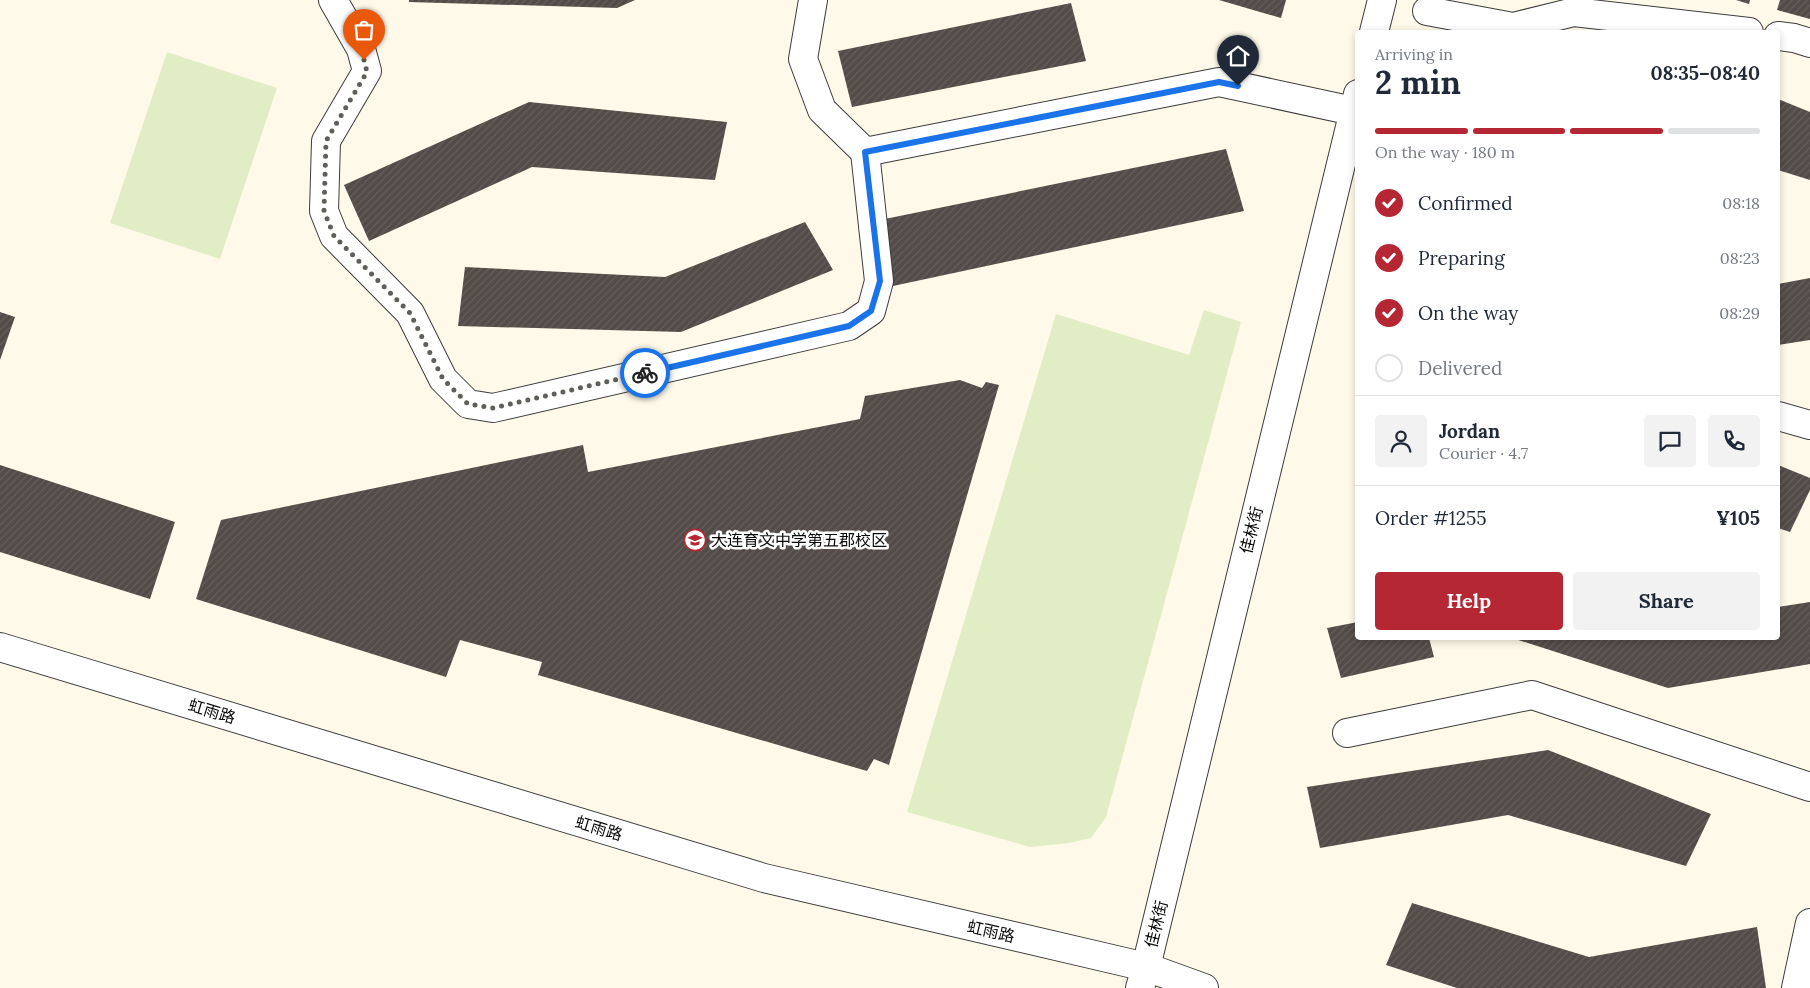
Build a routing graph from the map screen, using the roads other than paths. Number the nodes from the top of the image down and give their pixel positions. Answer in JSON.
{"nodes":[{"id":1,"x":333,"y":0,"type":"edge"},
{"id":2,"x":813,"y":0,"type":"edge"},
{"id":3,"x":1382,"y":0,"type":"edge"},
{"id":4,"x":1569,"y":6,"type":"edge"},
{"id":5,"x":1427,"y":12,"type":"dead end"},
{"id":6,"x":1374,"y":30,"type":"edge"},
{"id":7,"x":1735,"y":30,"type":"edge"},
{"id":8,"x":1780,"y":36,"type":"edge"},
{"id":9,"x":1810,"y":43,"type":"edge"},
{"id":10,"x":1355,"y":103,"type":"edge"},
{"id":11,"x":865,"y":152,"type":"junction"},
{"id":12,"x":1780,"y":417,"type":"edge"},
{"id":13,"x":1810,"y":425,"type":"edge"},
{"id":14,"x":0,"y":647,"type":"edge"},
{"id":15,"x":1347,"y":733,"type":"dead end"},
{"id":16,"x":1810,"y":786,"type":"edge"},
{"id":17,"x":1810,"y":923,"type":"edge"},
{"id":18,"x":1143,"y":977,"type":"edge"},
{"id":19,"x":1204,"y":988,"type":"edge"},
{"id":20,"x":1796,"y":988,"type":"edge"}],
"edges":[{"from":1,"to":11,"type":"street"},
{"from":2,"to":11,"type":"street"},
{"from":3,"to":6,"type":"street"},
{"from":4,"to":5,"type":"street"},
{"from":4,"to":7,"type":"street"},
{"from":8,"to":9,"type":"street"},
{"from":10,"to":11,"type":"street"},
{"from":10,"to":18,"type":"street","name":"佳林街"},
{"from":12,"to":13,"type":"street"},
{"from":14,"to":18,"type":"street","name":"虹雨路"},
{"from":15,"to":16,"type":"street"},
{"from":17,"to":20,"type":"street"},
{"from":18,"to":19,"type":"street","name":"虹雨路"}]}
